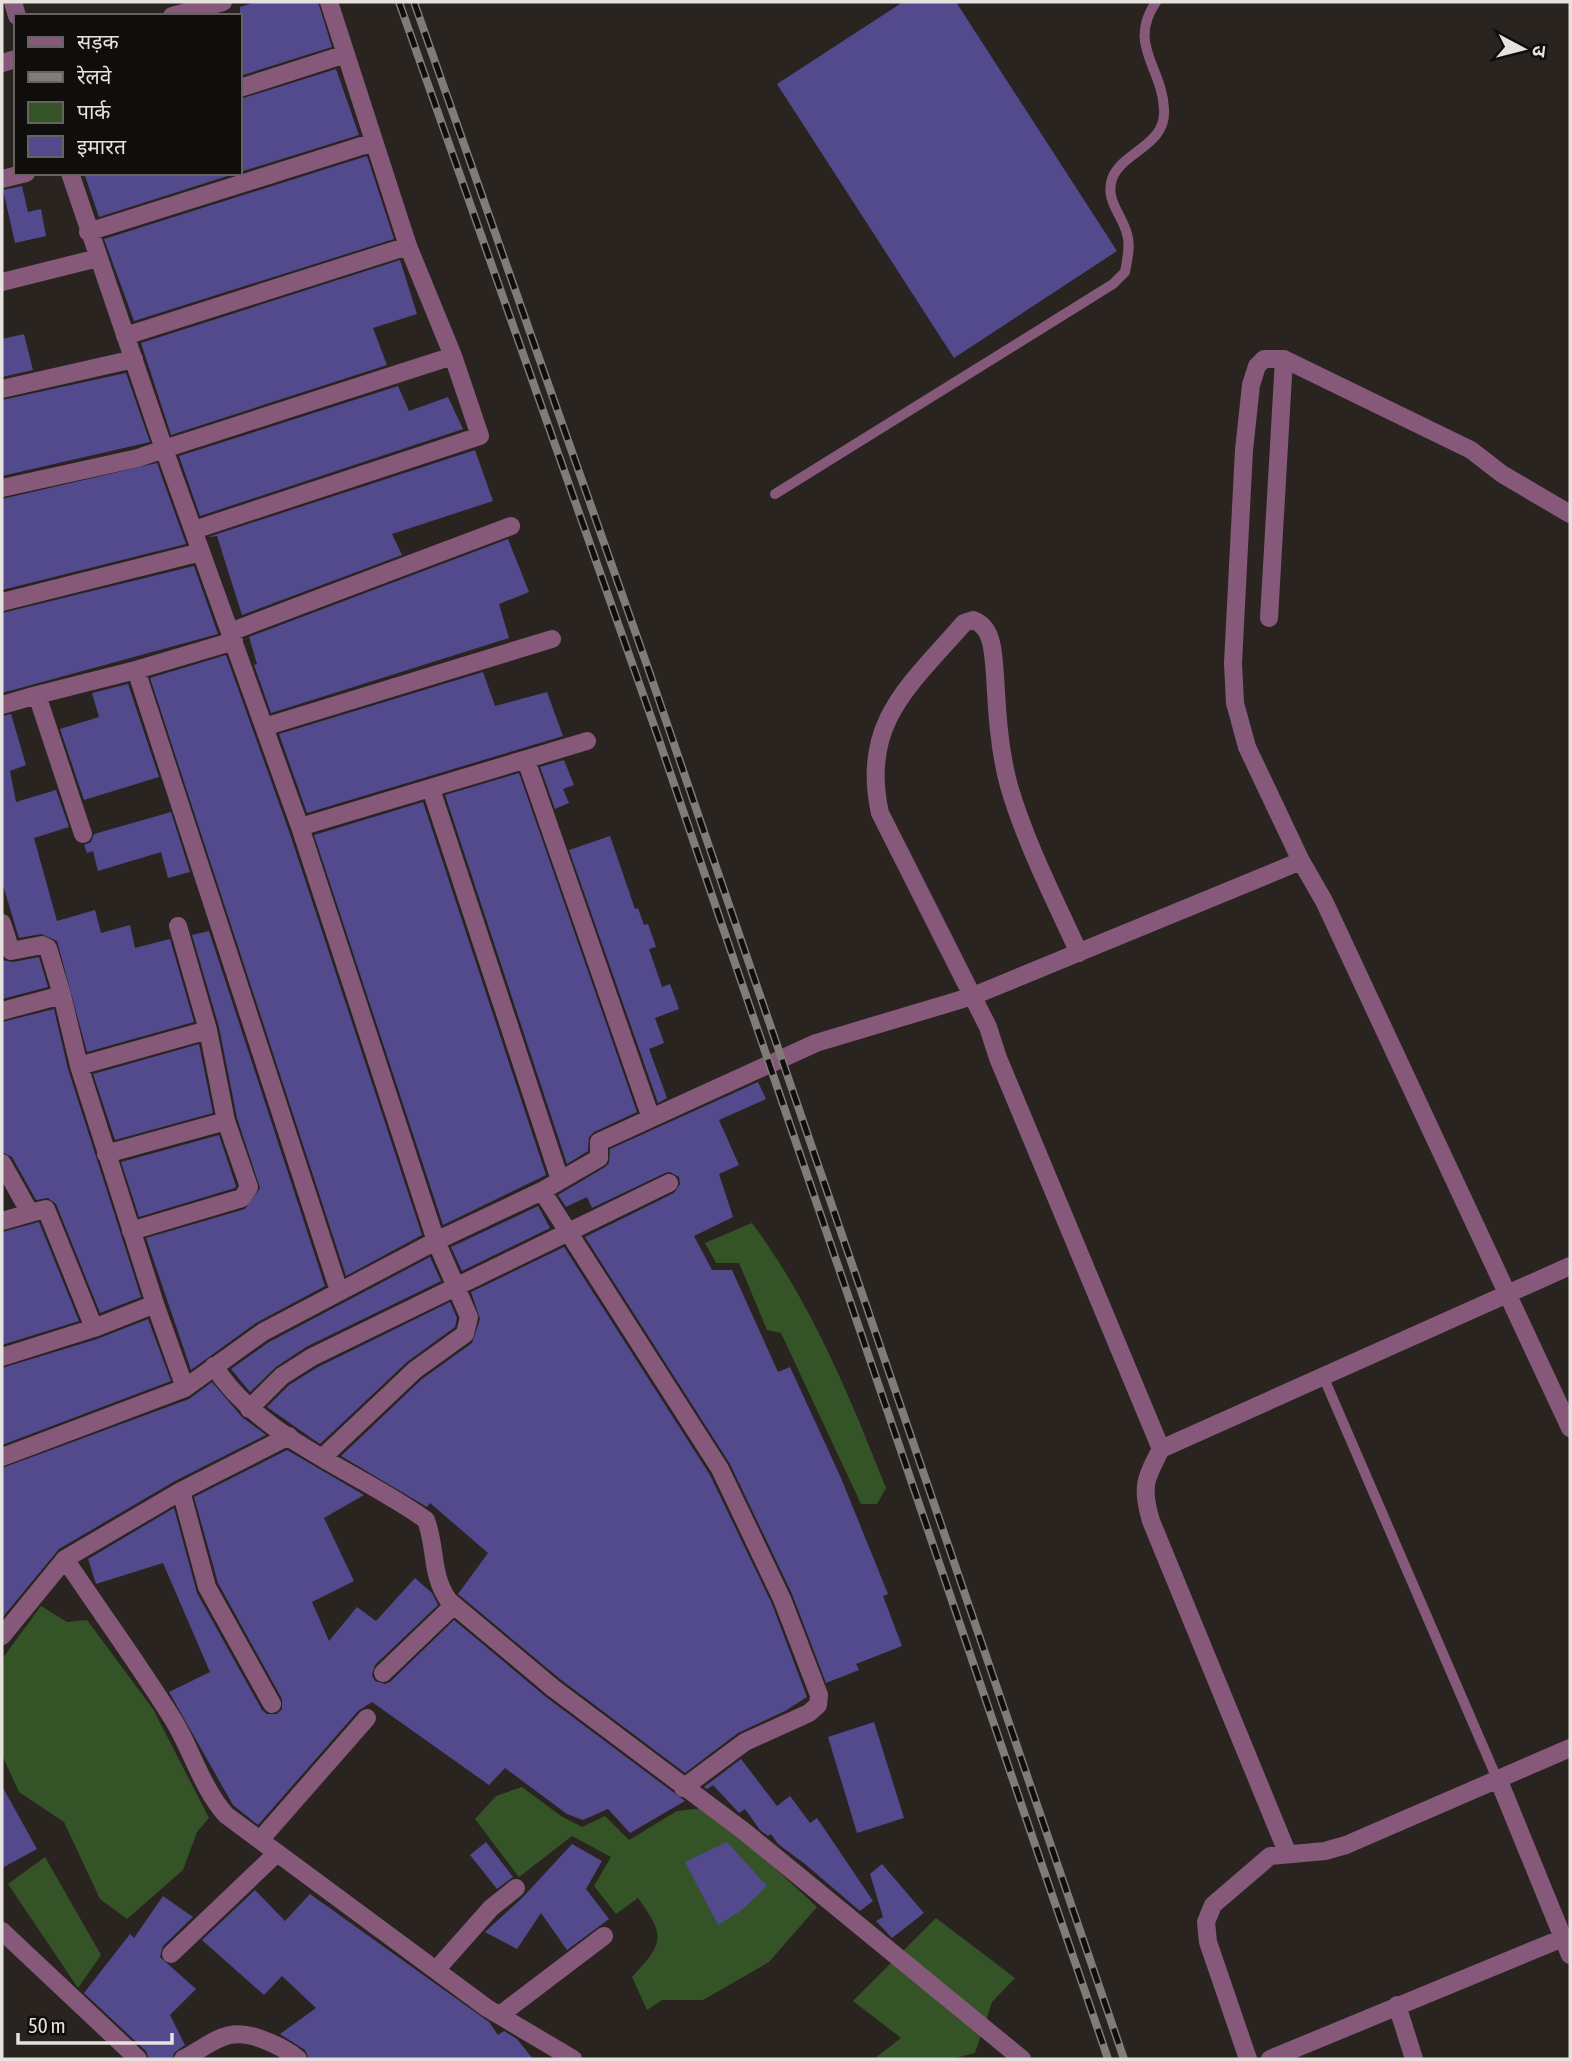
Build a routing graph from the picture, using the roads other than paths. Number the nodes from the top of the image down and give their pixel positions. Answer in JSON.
{"nodes":[{"id":1,"x":223,"y":2,"type":"edge"},
{"id":2,"x":330,"y":2,"type":"edge"},
{"id":3,"x":1156,"y":2,"type":"edge"},
{"id":4,"x":179,"y":14,"type":"edge"},
{"id":5,"x":346,"y":54,"type":"junction"},
{"id":6,"x":242,"y":87,"type":"edge"},
{"id":7,"x":374,"y":142,"type":"junction"},
{"id":8,"x":71,"y":175,"type":"edge"},
{"id":9,"x":88,"y":233,"type":"junction"},
{"id":10,"x":408,"y":246,"type":"junction"},
{"id":11,"x":98,"y":258,"type":"junction"},
{"id":12,"x":2,"y":282,"type":"edge"},
{"id":13,"x":125,"y":336,"type":"junction"},
{"id":14,"x":453,"y":356,"type":"junction"},
{"id":15,"x":134,"y":359,"type":"junction"},
{"id":16,"x":1284,"y":359,"type":"junction"},
{"id":17,"x":2,"y":389,"type":"edge"},
{"id":18,"x":164,"y":449,"type":"junction"},
{"id":19,"x":2,"y":488,"type":"edge"},
{"id":20,"x":775,"y":494,"type":"dead end"},
{"id":21,"x":1570,"y":514,"type":"edge"},
{"id":22,"x":511,"y":526,"type":"dead end"},
{"id":23,"x":194,"y":530,"type":"junction"},
{"id":24,"x":201,"y":552,"type":"junction"},
{"id":25,"x":2,"y":602,"type":"edge"},
{"id":26,"x":1269,"y":618,"type":"dead end"},
{"id":27,"x":232,"y":636,"type":"junction"},
{"id":28,"x":552,"y":639,"type":"dead end"},
{"id":29,"x":136,"y":670,"type":"junction"},
{"id":30,"x":37,"y":695,"type":"junction"},
{"id":31,"x":2,"y":705,"type":"edge"},
{"id":32,"x":264,"y":727,"type":"junction"},
{"id":33,"x":587,"y":741,"type":"dead end"},
{"id":34,"x":526,"y":760,"type":"junction"},
{"id":35,"x":431,"y":789,"type":"junction"},
{"id":36,"x":300,"y":827,"type":"junction"},
{"id":37,"x":83,"y":834,"type":"dead end"},
{"id":38,"x":1301,"y":861,"type":"junction"},
{"id":39,"x":2,"y":923,"type":"edge"},
{"id":40,"x":178,"y":926,"type":"dead end"},
{"id":41,"x":6,"y":953,"type":"edge"},
{"id":42,"x":1079,"y":953,"type":"junction"},
{"id":43,"x":62,"y":995,"type":"junction"},
{"id":44,"x":973,"y":996,"type":"junction"},
{"id":45,"x":2,"y":1011,"type":"edge"},
{"id":46,"x":208,"y":1030,"type":"junction"},
{"id":47,"x":79,"y":1066,"type":"junction"},
{"id":48,"x":652,"y":1118,"type":"junction"},
{"id":49,"x":226,"y":1121,"type":"junction"},
{"id":50,"x":106,"y":1154,"type":"junction"},
{"id":51,"x":2,"y":1163,"type":"edge"},
{"id":52,"x":560,"y":1180,"type":"junction"},
{"id":53,"x":669,"y":1183,"type":"dead end"},
{"id":54,"x":542,"y":1191,"type":"junction"},
{"id":55,"x":30,"y":1213,"type":"junction"},
{"id":56,"x":2,"y":1221,"type":"edge"},
{"id":57,"x":131,"y":1231,"type":"junction"},
{"id":58,"x":567,"y":1231,"type":"junction"},
{"id":59,"x":436,"y":1241,"type":"junction"},
{"id":60,"x":1570,"y":1266,"type":"edge"},
{"id":61,"x":457,"y":1289,"type":"junction"},
{"id":62,"x":339,"y":1291,"type":"junction"},
{"id":63,"x":1509,"y":1292,"type":"junction"},
{"id":64,"x":155,"y":1304,"type":"junction"},
{"id":65,"x":94,"y":1328,"type":"junction"},
{"id":66,"x":2,"y":1357,"type":"edge"},
{"id":67,"x":214,"y":1366,"type":"junction"},
{"id":68,"x":1323,"y":1376,"type":"junction"},
{"id":69,"x":185,"y":1388,"type":"junction"},
{"id":70,"x":250,"y":1409,"type":"junction"},
{"id":71,"x":1570,"y":1427,"type":"edge"},
{"id":72,"x":289,"y":1436,"type":"junction"},
{"id":73,"x":1161,"y":1449,"type":"junction"},
{"id":74,"x":324,"y":1456,"type":"junction"},
{"id":75,"x":2,"y":1457,"type":"edge"},
{"id":76,"x":181,"y":1492,"type":"junction"},
{"id":77,"x":65,"y":1559,"type":"junction"},
{"id":78,"x":454,"y":1605,"type":"junction"},
{"id":79,"x":2,"y":1636,"type":"edge"},
{"id":80,"x":383,"y":1673,"type":"dead end"},
{"id":81,"x":271,"y":1704,"type":"dead end"},
{"id":82,"x":367,"y":1718,"type":"dead end"},
{"id":83,"x":1570,"y":1748,"type":"edge"},
{"id":84,"x":1499,"y":1781,"type":"junction"},
{"id":85,"x":683,"y":1788,"type":"junction"},
{"id":86,"x":260,"y":1840,"type":"junction"},
{"id":87,"x":1287,"y":1852,"type":"junction"},
{"id":88,"x":277,"y":1853,"type":"junction"},
{"id":89,"x":516,"y":1888,"type":"dead end"},
{"id":90,"x":2,"y":1931,"type":"edge"},
{"id":91,"x":604,"y":1936,"type":"dead end"},
{"id":92,"x":1563,"y":1938,"type":"junction"},
{"id":93,"x":170,"y":1954,"type":"dead end"},
{"id":94,"x":1570,"y":1955,"type":"edge"},
{"id":95,"x":436,"y":1970,"type":"junction"},
{"id":96,"x":1397,"y":2005,"type":"junction"},
{"id":97,"x":500,"y":2015,"type":"junction"},
{"id":98,"x":1245,"y":2058,"type":"edge"},
{"id":99,"x":138,"y":2059,"type":"edge"},
{"id":100,"x":183,"y":2059,"type":"edge"},
{"id":101,"x":298,"y":2059,"type":"edge"},
{"id":102,"x":573,"y":2059,"type":"edge"},
{"id":103,"x":1022,"y":2059,"type":"edge"},
{"id":104,"x":1270,"y":2059,"type":"edge"},
{"id":105,"x":1414,"y":2059,"type":"edge"}],
"edges":[{"from":1,"to":4,"type":"street"},
{"from":2,"to":5,"type":"street"},
{"from":3,"to":20,"type":"lane"},
{"from":5,"to":6,"type":"street"},
{"from":5,"to":7,"type":"street"},
{"from":7,"to":9,"type":"street"},
{"from":7,"to":10,"type":"street"},
{"from":8,"to":9,"type":"street"},
{"from":9,"to":11,"type":"street"},
{"from":10,"to":13,"type":"street"},
{"from":10,"to":14,"type":"street"},
{"from":11,"to":12,"type":"street"},
{"from":11,"to":13,"type":"street"},
{"from":13,"to":15,"type":"street"},
{"from":14,"to":18,"type":"street"},
{"from":14,"to":23,"type":"street"},
{"from":15,"to":17,"type":"street"},
{"from":15,"to":18,"type":"street"},
{"from":16,"to":21,"type":"street"},
{"from":16,"to":26,"type":"street"},
{"from":16,"to":38,"type":"street"},
{"from":18,"to":19,"type":"street"},
{"from":18,"to":23,"type":"street"},
{"from":22,"to":27,"type":"street"},
{"from":23,"to":24,"type":"street"},
{"from":24,"to":25,"type":"street"},
{"from":24,"to":27,"type":"street"},
{"from":27,"to":29,"type":"street"},
{"from":27,"to":32,"type":"street"},
{"from":28,"to":32,"type":"street"},
{"from":29,"to":30,"type":"street"},
{"from":29,"to":62,"type":"street"},
{"from":30,"to":31,"type":"street"},
{"from":30,"to":37,"type":"street"},
{"from":32,"to":36,"type":"street"},
{"from":33,"to":34,"type":"street"},
{"from":34,"to":35,"type":"street"},
{"from":34,"to":48,"type":"street"},
{"from":35,"to":36,"type":"street"},
{"from":35,"to":52,"type":"street"},
{"from":36,"to":59,"type":"street"},
{"from":38,"to":42,"type":"street"},
{"from":38,"to":63,"type":"street"},
{"from":39,"to":41,"type":"street"},
{"from":40,"to":46,"type":"street"},
{"from":41,"to":43,"type":"street"},
{"from":42,"to":44,"type":"street"},
{"from":42,"to":44,"type":"street"},
{"from":43,"to":45,"type":"street"},
{"from":43,"to":47,"type":"street"},
{"from":44,"to":48,"type":"street"},
{"from":44,"to":73,"type":"street"},
{"from":46,"to":47,"type":"street"},
{"from":46,"to":49,"type":"street"},
{"from":47,"to":50,"type":"street"},
{"from":48,"to":52,"type":"street"},
{"from":49,"to":50,"type":"street"},
{"from":49,"to":57,"type":"street"},
{"from":50,"to":57,"type":"street"},
{"from":51,"to":55,"type":"street"},
{"from":52,"to":54,"type":"street"},
{"from":53,"to":58,"type":"street"},
{"from":54,"to":58,"type":"street"},
{"from":54,"to":59,"type":"street"},
{"from":55,"to":56,"type":"street"},
{"from":55,"to":65,"type":"street"},
{"from":57,"to":64,"type":"street"},
{"from":58,"to":61,"type":"street"},
{"from":58,"to":85,"type":"street"},
{"from":59,"to":61,"type":"street"},
{"from":59,"to":62,"type":"street"},
{"from":60,"to":63,"type":"street"},
{"from":61,"to":70,"type":"street"},
{"from":61,"to":74,"type":"street"},
{"from":62,"to":67,"type":"street"},
{"from":63,"to":68,"type":"street"},
{"from":63,"to":71,"type":"street"},
{"from":64,"to":65,"type":"street"},
{"from":64,"to":69,"type":"street"},
{"from":65,"to":66,"type":"street"},
{"from":67,"to":69,"type":"street"},
{"from":67,"to":70,"type":"street"},
{"from":68,"to":73,"type":"street"},
{"from":68,"to":84,"type":"lane"},
{"from":69,"to":75,"type":"street"},
{"from":70,"to":72,"type":"street"},
{"from":72,"to":74,"type":"street"},
{"from":72,"to":76,"type":"street"},
{"from":73,"to":87,"type":"street"},
{"from":74,"to":78,"type":"street"},
{"from":76,"to":77,"type":"street"},
{"from":76,"to":81,"type":"street"},
{"from":77,"to":79,"type":"street"},
{"from":77,"to":86,"type":"street"},
{"from":78,"to":80,"type":"street"},
{"from":78,"to":85,"type":"street"},
{"from":82,"to":86,"type":"street"},
{"from":83,"to":84,"type":"street"},
{"from":84,"to":87,"type":"street"},
{"from":84,"to":92,"type":"street"},
{"from":85,"to":103,"type":"street"},
{"from":86,"to":88,"type":"street"},
{"from":87,"to":98,"type":"street"},
{"from":88,"to":93,"type":"street"},
{"from":88,"to":95,"type":"street"},
{"from":89,"to":95,"type":"street"},
{"from":90,"to":99,"type":"street"},
{"from":91,"to":97,"type":"street"},
{"from":92,"to":94,"type":"street"},
{"from":92,"to":96,"type":"street"},
{"from":95,"to":97,"type":"street"},
{"from":96,"to":104,"type":"street"},
{"from":96,"to":105,"type":"street"},
{"from":97,"to":102,"type":"street"},
{"from":100,"to":101,"type":"street"}]}
